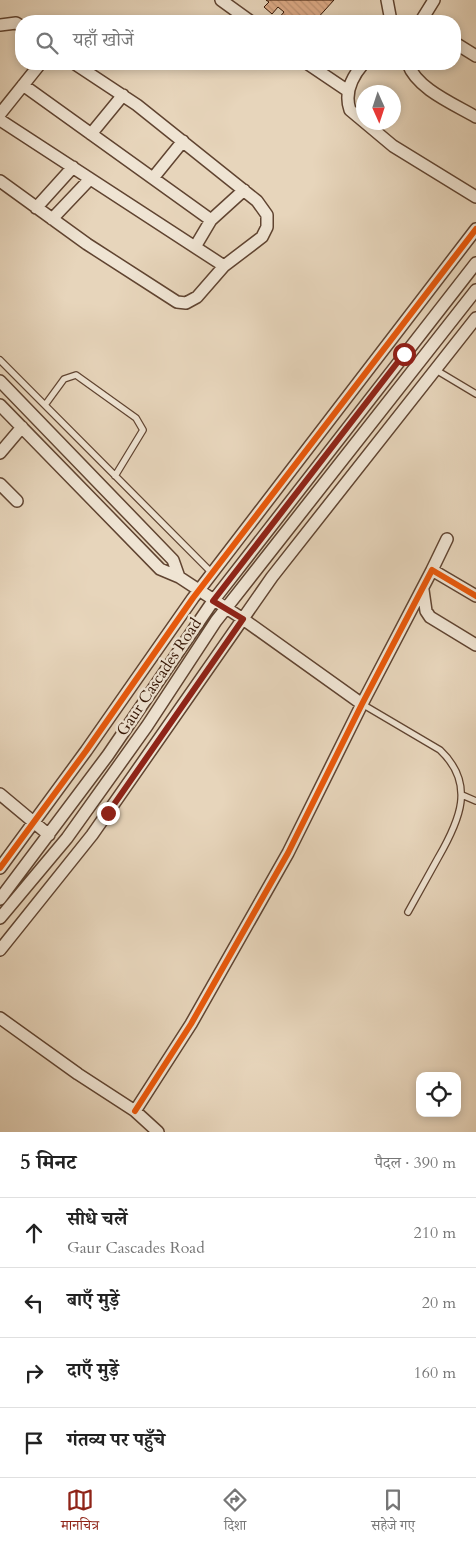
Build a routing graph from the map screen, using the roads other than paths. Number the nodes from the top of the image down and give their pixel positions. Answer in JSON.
{"nodes":[{"id":1,"x":221,"y":0,"type":"edge"},
{"id":2,"x":387,"y":0,"type":"edge"},
{"id":3,"x":434,"y":0,"type":"edge"},
{"id":4,"x":242,"y":15,"type":"edge"},
{"id":5,"x":390,"y":15,"type":"edge"},
{"id":6,"x":425,"y":15,"type":"edge"},
{"id":7,"x":15,"y":23,"type":"edge"},
{"id":8,"x":0,"y":25,"type":"edge"},
{"id":9,"x":461,"y":47,"type":"edge"},
{"id":10,"x":476,"y":56,"type":"edge"},
{"id":11,"x":35,"y":70,"type":"edge"},
{"id":12,"x":84,"y":70,"type":"edge"},
{"id":13,"x":317,"y":70,"type":"edge"},
{"id":14,"x":359,"y":70,"type":"edge"},
{"id":15,"x":410,"y":70,"type":"edge"},
{"id":16,"x":23,"y":85,"type":"junction"},
{"id":17,"x":348,"y":91,"type":"junction"},
{"id":18,"x":123,"y":95,"type":"junction"},
{"id":19,"x":0,"y":114,"type":"edge"},
{"id":20,"x":476,"y":118,"type":"edge"},
{"id":21,"x":0,"y":120,"type":"edge"},
{"id":22,"x":91,"y":134,"type":"junction"},
{"id":23,"x":182,"y":141,"type":"junction"},
{"id":24,"x":72,"y":167,"type":"junction"},
{"id":25,"x":153,"y":178,"type":"junction"},
{"id":26,"x":90,"y":179,"type":"junction"},
{"id":27,"x":0,"y":181,"type":"edge"},
{"id":28,"x":244,"y":190,"type":"junction"},
{"id":29,"x":476,"y":197,"type":"edge"},
{"id":30,"x":36,"y":208,"type":"junction"},
{"id":31,"x":52,"y":219,"type":"junction"},
{"id":32,"x":211,"y":220,"type":"junction"},
{"id":33,"x":476,"y":229,"type":"edge"},
{"id":34,"x":195,"y":247,"type":"junction"},
{"id":35,"x":476,"y":263,"type":"edge"},
{"id":36,"x":224,"y":266,"type":"junction"},
{"id":37,"x":476,"y":290,"type":"edge"},
{"id":38,"x":475,"y":320,"type":"edge"},
{"id":39,"x":389,"y":342,"type":"junction"},
{"id":40,"x":404,"y":354,"type":"junction"},
{"id":41,"x":0,"y":360,"type":"edge"},
{"id":42,"x":436,"y":370,"type":"junction"},
{"id":43,"x":0,"y":381,"type":"edge"},
{"id":44,"x":476,"y":394,"type":"edge"},
{"id":45,"x":0,"y":405,"type":"edge"},
{"id":46,"x":45,"y":405,"type":"junction"},
{"id":47,"x":22,"y":426,"type":"junction"},
{"id":48,"x":0,"y":454,"type":"edge"},
{"id":49,"x":115,"y":476,"type":"junction"},
{"id":50,"x":0,"y":484,"type":"edge"},
{"id":51,"x":17,"y":501,"type":"dead end"},
{"id":52,"x":447,"y":539,"type":"dead end"},
{"id":53,"x":432,"y":570,"type":"junction"},
{"id":54,"x":212,"y":573,"type":"junction"},
{"id":55,"x":179,"y":577,"type":"junction"},
{"id":56,"x":422,"y":590,"type":"junction"},
{"id":57,"x":198,"y":591,"type":"junction"},
{"id":58,"x":476,"y":596,"type":"edge"},
{"id":59,"x":213,"y":601,"type":"junction"},
{"id":60,"x":226,"y":608,"type":"junction"},
{"id":61,"x":243,"y":619,"type":"junction"},
{"id":62,"x":476,"y":645,"type":"edge"},
{"id":63,"x":362,"y":704,"type":"junction"},
{"id":64,"x":0,"y":794,"type":"edge"},
{"id":65,"x":462,"y":795,"type":"junction"},
{"id":66,"x":476,"y":801,"type":"edge"},
{"id":67,"x":34,"y":822,"type":"junction"},
{"id":68,"x":49,"y":835,"type":"junction"},
{"id":69,"x":0,"y":868,"type":"edge"},
{"id":70,"x":0,"y":899,"type":"edge"},
{"id":71,"x":408,"y":912,"type":"dead end"},
{"id":72,"x":0,"y":918,"type":"edge"},
{"id":73,"x":0,"y":950,"type":"edge"},
{"id":74,"x":0,"y":1018,"type":"edge"},
{"id":75,"x":135,"y":1111,"type":"junction"},
{"id":76,"x":158,"y":1132,"type":"edge"}],
"edges":[{"from":1,"to":4,"type":"street"},
{"from":2,"to":5,"type":"street"},
{"from":3,"to":6,"type":"street"},
{"from":7,"to":8,"type":"street"},
{"from":9,"to":10,"type":"street"},
{"from":11,"to":16,"type":"street"},
{"from":12,"to":18,"type":"street"},
{"from":13,"to":17,"type":"street"},
{"from":14,"to":17,"type":"street"},
{"from":15,"to":20,"type":"street"},
{"from":16,"to":19,"type":"street"},
{"from":16,"to":22,"type":"street"},
{"from":17,"to":29,"type":"street"},
{"from":18,"to":22,"type":"street"},
{"from":18,"to":23,"type":"street"},
{"from":21,"to":24,"type":"street"},
{"from":22,"to":25,"type":"street"},
{"from":23,"to":25,"type":"street"},
{"from":23,"to":28,"type":"street"},
{"from":24,"to":26,"type":"street"},
{"from":24,"to":30,"type":"street"},
{"from":25,"to":32,"type":"street"},
{"from":26,"to":31,"type":"street"},
{"from":26,"to":34,"type":"street"},
{"from":27,"to":30,"type":"street"},
{"from":28,"to":32,"type":"street"},
{"from":28,"to":36,"type":"street"},
{"from":30,"to":31,"type":"street"},
{"from":31,"to":36,"type":"street"},
{"from":32,"to":34,"type":"street"},
{"from":33,"to":39,"type":"street"},
{"from":34,"to":36,"type":"street"},
{"from":35,"to":40,"type":"street","name":"Gaur Cascades Road"},
{"from":37,"to":60,"type":"street","name":"Gaur Cascades Road"},
{"from":38,"to":42,"type":"street"},
{"from":39,"to":40,"type":"street"},
{"from":39,"to":54,"type":"street"},
{"from":40,"to":59,"type":"street","name":"Gaur Cascades Road"},
{"from":41,"to":46,"type":"lane"},
{"from":42,"to":44,"type":"lane"},
{"from":42,"to":61,"type":"street"},
{"from":43,"to":55,"type":"street"},
{"from":45,"to":47,"type":"street"},
{"from":46,"to":49,"type":"lane"},
{"from":46,"to":49,"type":"lane"},
{"from":47,"to":48,"type":"street"},
{"from":47,"to":55,"type":"street"},
{"from":49,"to":54,"type":"lane"},
{"from":50,"to":51,"type":"street"},
{"from":52,"to":53,"type":"street"},
{"from":53,"to":56,"type":"street"},
{"from":53,"to":58,"type":"street"},
{"from":54,"to":57,"type":"street"},
{"from":55,"to":57,"type":"street"},
{"from":56,"to":62,"type":"street"},
{"from":56,"to":63,"type":"street"},
{"from":57,"to":59,"type":"street"},
{"from":57,"to":67,"type":"street"},
{"from":59,"to":60,"type":"street"},
{"from":59,"to":68,"type":"street","name":"Gaur Cascades Road"},
{"from":60,"to":61,"type":"street"},
{"from":60,"to":72,"type":"street","name":"Gaur Cascades Road"},
{"from":61,"to":63,"type":"street"},
{"from":61,"to":73,"type":"street"},
{"from":63,"to":65,"type":"lane"},
{"from":63,"to":75,"type":"street"},
{"from":64,"to":67,"type":"street"},
{"from":65,"to":66,"type":"lane"},
{"from":65,"to":71,"type":"lane"},
{"from":67,"to":68,"type":"street"},
{"from":67,"to":69,"type":"street"},
{"from":68,"to":70,"type":"street","name":"Gaur Cascades Road"},
{"from":74,"to":75,"type":"street"},
{"from":75,"to":76,"type":"street"}]}
